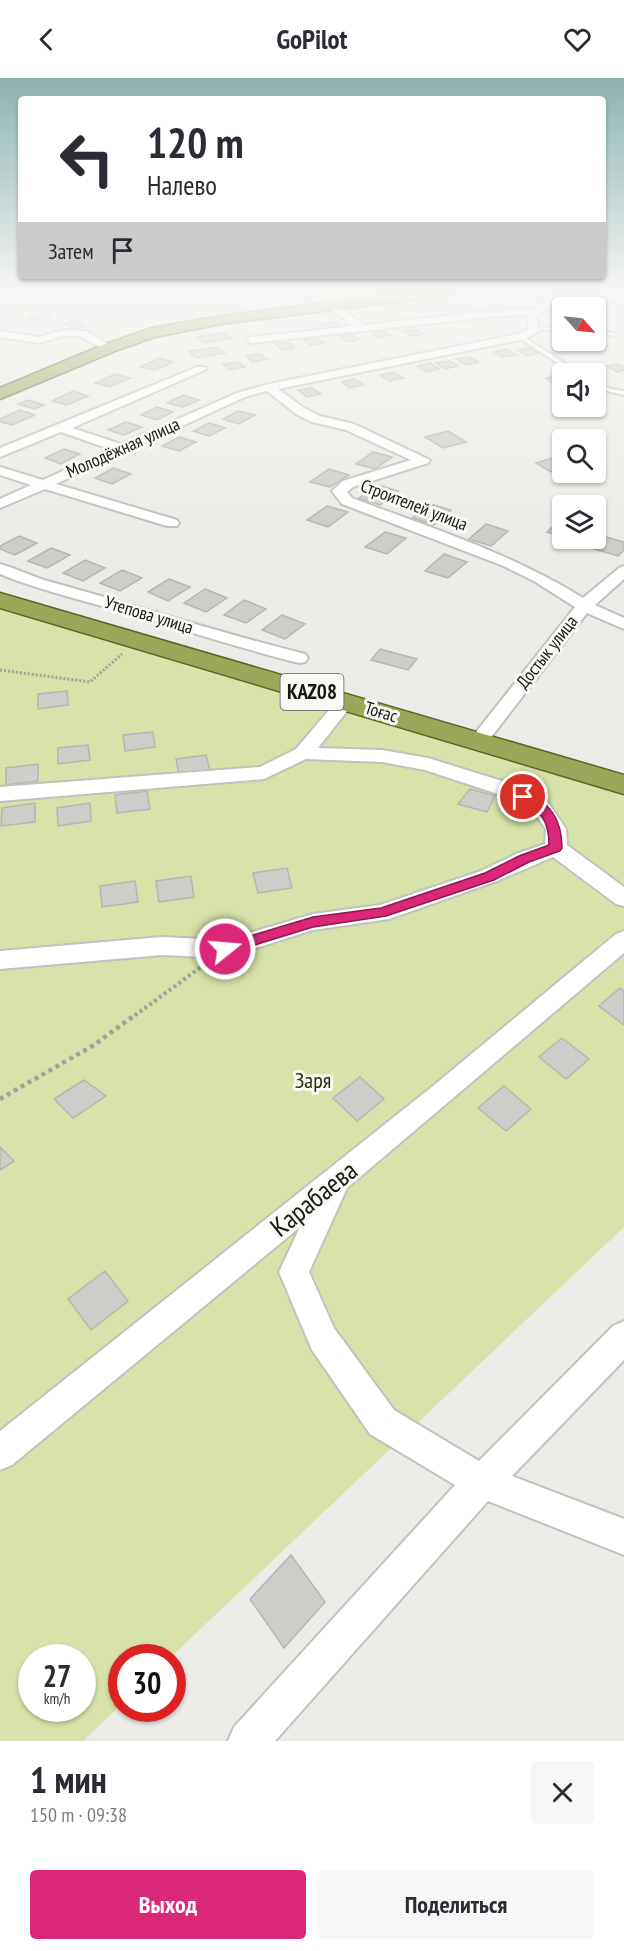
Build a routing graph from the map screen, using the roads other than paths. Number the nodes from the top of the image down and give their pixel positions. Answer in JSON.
{"nodes":[{"id":1,"x":59,"y":369,"type":"edge"},
{"id":2,"x":201,"y":369,"type":"dead end"},
{"id":3,"x":362,"y":369,"type":"edge"},
{"id":4,"x":269,"y":387,"type":"junction"},
{"id":5,"x":606,"y":389,"type":"edge"},
{"id":6,"x":2,"y":392,"type":"edge"},
{"id":7,"x":624,"y":393,"type":"edge"},
{"id":8,"x":61,"y":428,"type":"junction"},
{"id":9,"x":122,"y":449,"type":"junction"},
{"id":10,"x":0,"y":453,"type":"edge"},
{"id":11,"x":0,"y":471,"type":"edge"},
{"id":12,"x":41,"y":485,"type":"junction"},
{"id":13,"x":0,"y":504,"type":"edge"},
{"id":14,"x":172,"y":523,"type":"dead end"},
{"id":15,"x":0,"y":568,"type":"edge"},
{"id":16,"x":624,"y":571,"type":"edge"},
{"id":17,"x":0,"y":600,"type":"edge"},
{"id":18,"x":584,"y":606,"type":"junction"},
{"id":19,"x":624,"y":624,"type":"edge"},
{"id":20,"x":299,"y":657,"type":"dead end"},
{"id":21,"x":346,"y":701,"type":"junction"},
{"id":22,"x":478,"y":741,"type":"junction"},
{"id":23,"x":303,"y":753,"type":"junction"},
{"id":24,"x":624,"y":785,"type":"edge"},
{"id":25,"x":0,"y":794,"type":"edge"},
{"id":26,"x":556,"y":848,"type":"junction"},
{"id":27,"x":624,"y":898,"type":"edge"},
{"id":28,"x":624,"y":940,"type":"edge"},
{"id":29,"x":0,"y":960,"type":"edge"},
{"id":30,"x":337,"y":1179,"type":"junction"},
{"id":31,"x":624,"y":1337,"type":"edge"},
{"id":32,"x":0,"y":1453,"type":"edge"},
{"id":33,"x":482,"y":1482,"type":"junction"},
{"id":34,"x":624,"y":1537,"type":"edge"},
{"id":35,"x":248,"y":1741,"type":"edge"}],
"edges":[{"from":1,"to":6,"type":"highway"},
{"from":2,"to":8,"type":"street"},
{"from":3,"to":4,"type":"street","name":"Молодёжная улица"},
{"from":4,"to":9,"type":"street","name":"Молодёжная улица"},
{"from":4,"to":18,"type":"street","name":"Строителей улица"},
{"from":5,"to":7,"type":"lane"},
{"from":8,"to":9,"type":"street"},
{"from":8,"to":10,"type":"street"},
{"from":9,"to":12,"type":"street","name":"Молодёжная улица"},
{"from":11,"to":12,"type":"street"},
{"from":12,"to":13,"type":"street","name":"Молодёжная улица"},
{"from":12,"to":14,"type":"street"},
{"from":15,"to":20,"type":"street","name":"Утепова улица"},
{"from":16,"to":18,"type":"street","name":"Достык улица"},
{"from":17,"to":21,"type":"highway","name":"Тоғас","number":"KAZ08"},
{"from":18,"to":19,"type":"street"},
{"from":18,"to":22,"type":"street","name":"Достык улица"},
{"from":21,"to":22,"type":"highway","name":"Тоғас","number":"KAZ08"},
{"from":21,"to":23,"type":"street"},
{"from":22,"to":24,"type":"highway","name":"Тоғас","number":"KAZ08"},
{"from":23,"to":25,"type":"street"},
{"from":23,"to":26,"type":"street"},
{"from":26,"to":27,"type":"street"},
{"from":26,"to":29,"type":"street"},
{"from":28,"to":30,"type":"street","name":"Карабаева"},
{"from":30,"to":32,"type":"street","name":"Карабаева"},
{"from":30,"to":33,"type":"street"},
{"from":31,"to":33,"type":"street"},
{"from":33,"to":34,"type":"street"},
{"from":33,"to":35,"type":"street"}]}
